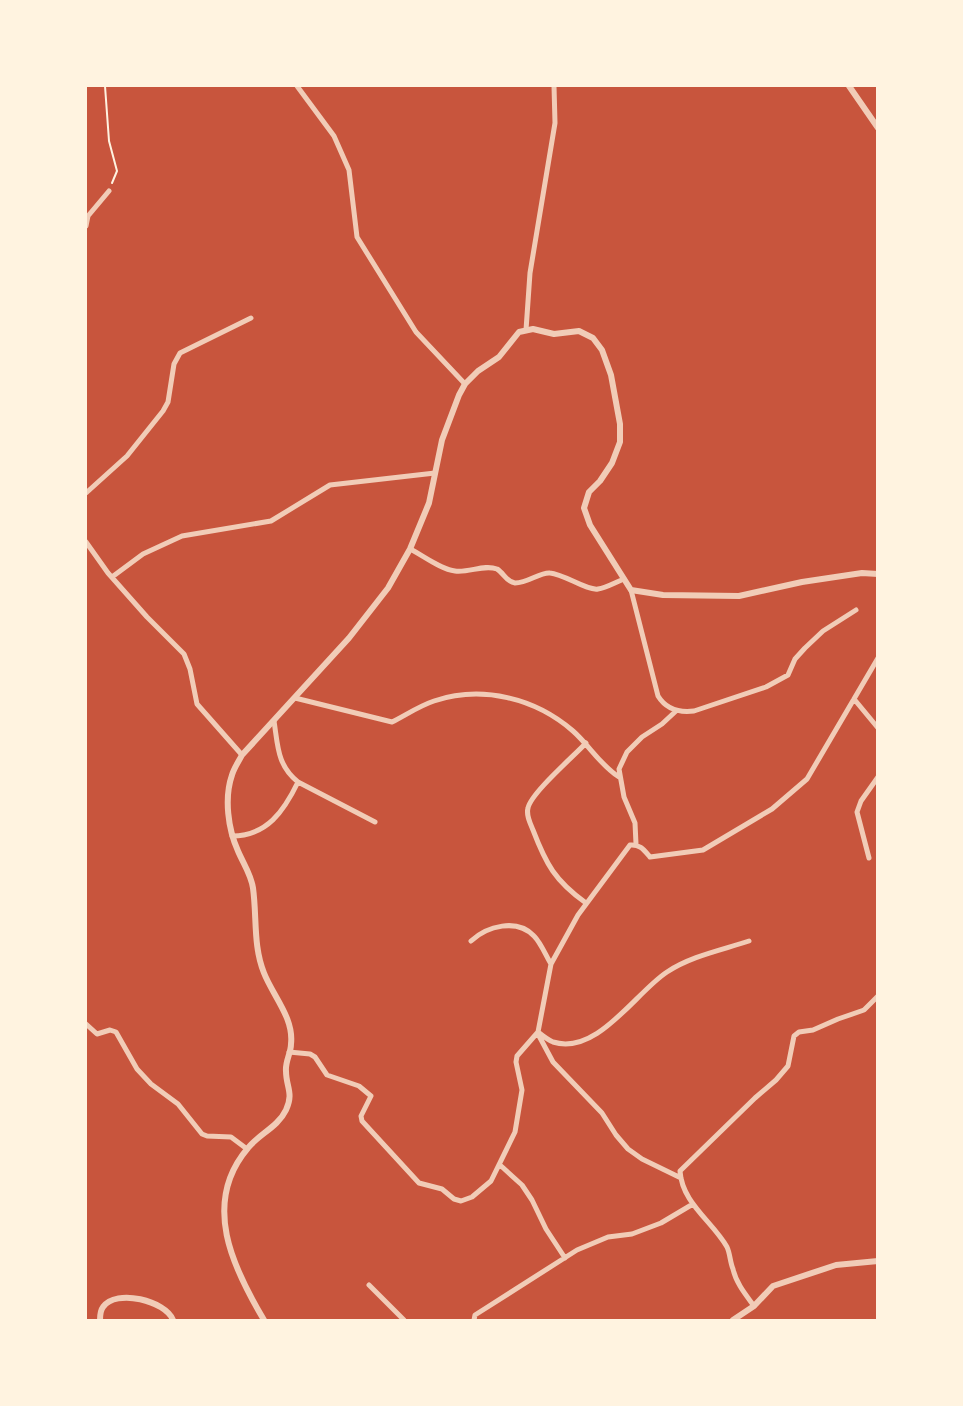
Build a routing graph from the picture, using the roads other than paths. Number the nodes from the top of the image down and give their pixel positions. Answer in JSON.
{"nodes":[{"id":1,"x":297,"y":86,"type":"edge"},
{"id":2,"x":554,"y":86,"type":"edge"},
{"id":3,"x":849,"y":86,"type":"edge"},
{"id":4,"x":878,"y":128,"type":"edge"},
{"id":5,"x":109,"y":191,"type":"road end"},
{"id":6,"x":86,"y":226,"type":"edge"},
{"id":7,"x":251,"y":318,"type":"dead end"},
{"id":8,"x":525,"y":330,"type":"junction"},
{"id":9,"x":465,"y":384,"type":"junction"},
{"id":10,"x":435,"y":473,"type":"junction"},
{"id":11,"x":86,"y":494,"type":"edge"},
{"id":12,"x":86,"y":542,"type":"edge"},
{"id":13,"x":410,"y":549,"type":"junction"},
{"id":14,"x":878,"y":573,"type":"edge"},
{"id":15,"x":112,"y":578,"type":"junction"},
{"id":16,"x":624,"y":579,"type":"junction"},
{"id":17,"x":631,"y":590,"type":"junction"},
{"id":18,"x":856,"y":610,"type":"dead end"},
{"id":19,"x":878,"y":658,"type":"edge"},
{"id":20,"x":295,"y":698,"type":"junction"},
{"id":21,"x":854,"y":699,"type":"junction"},
{"id":22,"x":676,"y":711,"type":"junction"},
{"id":23,"x":274,"y":721,"type":"junction"},
{"id":24,"x":878,"y":728,"type":"edge"},
{"id":25,"x":586,"y":743,"type":"junction"},
{"id":26,"x":242,"y":755,"type":"junction"},
{"id":27,"x":619,"y":777,"type":"junction"},
{"id":28,"x":878,"y":777,"type":"edge"},
{"id":29,"x":298,"y":782,"type":"junction"},
{"id":30,"x":375,"y":822,"type":"dead end"},
{"id":31,"x":232,"y":836,"type":"junction"},
{"id":32,"x":636,"y":844,"type":"junction"},
{"id":33,"x":869,"y":858,"type":"dead end"},
{"id":34,"x":586,"y":903,"type":"junction"},
{"id":35,"x":471,"y":941,"type":"dead end"},
{"id":36,"x":749,"y":941,"type":"dead end"},
{"id":37,"x":551,"y":964,"type":"junction"},
{"id":38,"x":878,"y":996,"type":"edge"},
{"id":39,"x":86,"y":1024,"type":"edge"},
{"id":40,"x":538,"y":1032,"type":"junction"},
{"id":41,"x":289,"y":1052,"type":"junction"},
{"id":42,"x":247,"y":1149,"type":"junction"},
{"id":43,"x":500,"y":1165,"type":"junction"},
{"id":44,"x":681,"y":1178,"type":"junction"},
{"id":45,"x":693,"y":1204,"type":"junction"},
{"id":46,"x":565,"y":1258,"type":"junction"},
{"id":47,"x":878,"y":1261,"type":"edge"},
{"id":48,"x":369,"y":1285,"type":"dead end"},
{"id":49,"x":754,"y":1306,"type":"junction"},
{"id":50,"x":100,"y":1320,"type":"edge"},
{"id":51,"x":174,"y":1320,"type":"edge"},
{"id":52,"x":264,"y":1320,"type":"edge"},
{"id":53,"x":404,"y":1320,"type":"edge"},
{"id":54,"x":474,"y":1320,"type":"edge"},
{"id":55,"x":735,"y":1320,"type":"edge"}],
"edges":[{"from":1,"to":9,"type":"street"},
{"from":2,"to":8,"type":"street"},
{"from":3,"to":4,"type":"street"},
{"from":5,"to":6,"type":"street"},
{"from":7,"to":11,"type":"street"},
{"from":8,"to":9,"type":"street"},
{"from":8,"to":16,"type":"street"},
{"from":9,"to":10,"type":"street"},
{"from":10,"to":13,"type":"street"},
{"from":10,"to":15,"type":"street"},
{"from":12,"to":15,"type":"street"},
{"from":13,"to":16,"type":"street"},
{"from":13,"to":20,"type":"street"},
{"from":14,"to":17,"type":"street"},
{"from":15,"to":26,"type":"street"},
{"from":16,"to":17,"type":"street"},
{"from":17,"to":22,"type":"street"},
{"from":18,"to":22,"type":"street"},
{"from":19,"to":21,"type":"street"},
{"from":20,"to":23,"type":"street"},
{"from":20,"to":25,"type":"street"},
{"from":21,"to":24,"type":"street"},
{"from":21,"to":32,"type":"street"},
{"from":22,"to":27,"type":"street"},
{"from":23,"to":26,"type":"street"},
{"from":23,"to":29,"type":"street"},
{"from":25,"to":27,"type":"street"},
{"from":25,"to":34,"type":"street"},
{"from":26,"to":31,"type":"street"},
{"from":27,"to":32,"type":"street"},
{"from":28,"to":33,"type":"street"},
{"from":29,"to":30,"type":"street"},
{"from":29,"to":31,"type":"street"},
{"from":31,"to":41,"type":"street"},
{"from":32,"to":34,"type":"street"},
{"from":34,"to":37,"type":"street"},
{"from":35,"to":37,"type":"street"},
{"from":36,"to":40,"type":"street"},
{"from":37,"to":40,"type":"street"},
{"from":38,"to":44,"type":"street"},
{"from":39,"to":42,"type":"street"},
{"from":40,"to":43,"type":"street"},
{"from":40,"to":44,"type":"street"},
{"from":41,"to":42,"type":"street"},
{"from":41,"to":43,"type":"street"},
{"from":42,"to":52,"type":"street"},
{"from":43,"to":46,"type":"street"},
{"from":44,"to":45,"type":"street"},
{"from":45,"to":46,"type":"street"},
{"from":45,"to":49,"type":"street"},
{"from":46,"to":54,"type":"street"},
{"from":47,"to":49,"type":"street"},
{"from":48,"to":53,"type":"street"},
{"from":49,"to":55,"type":"street"},
{"from":50,"to":51,"type":"street"}]}
